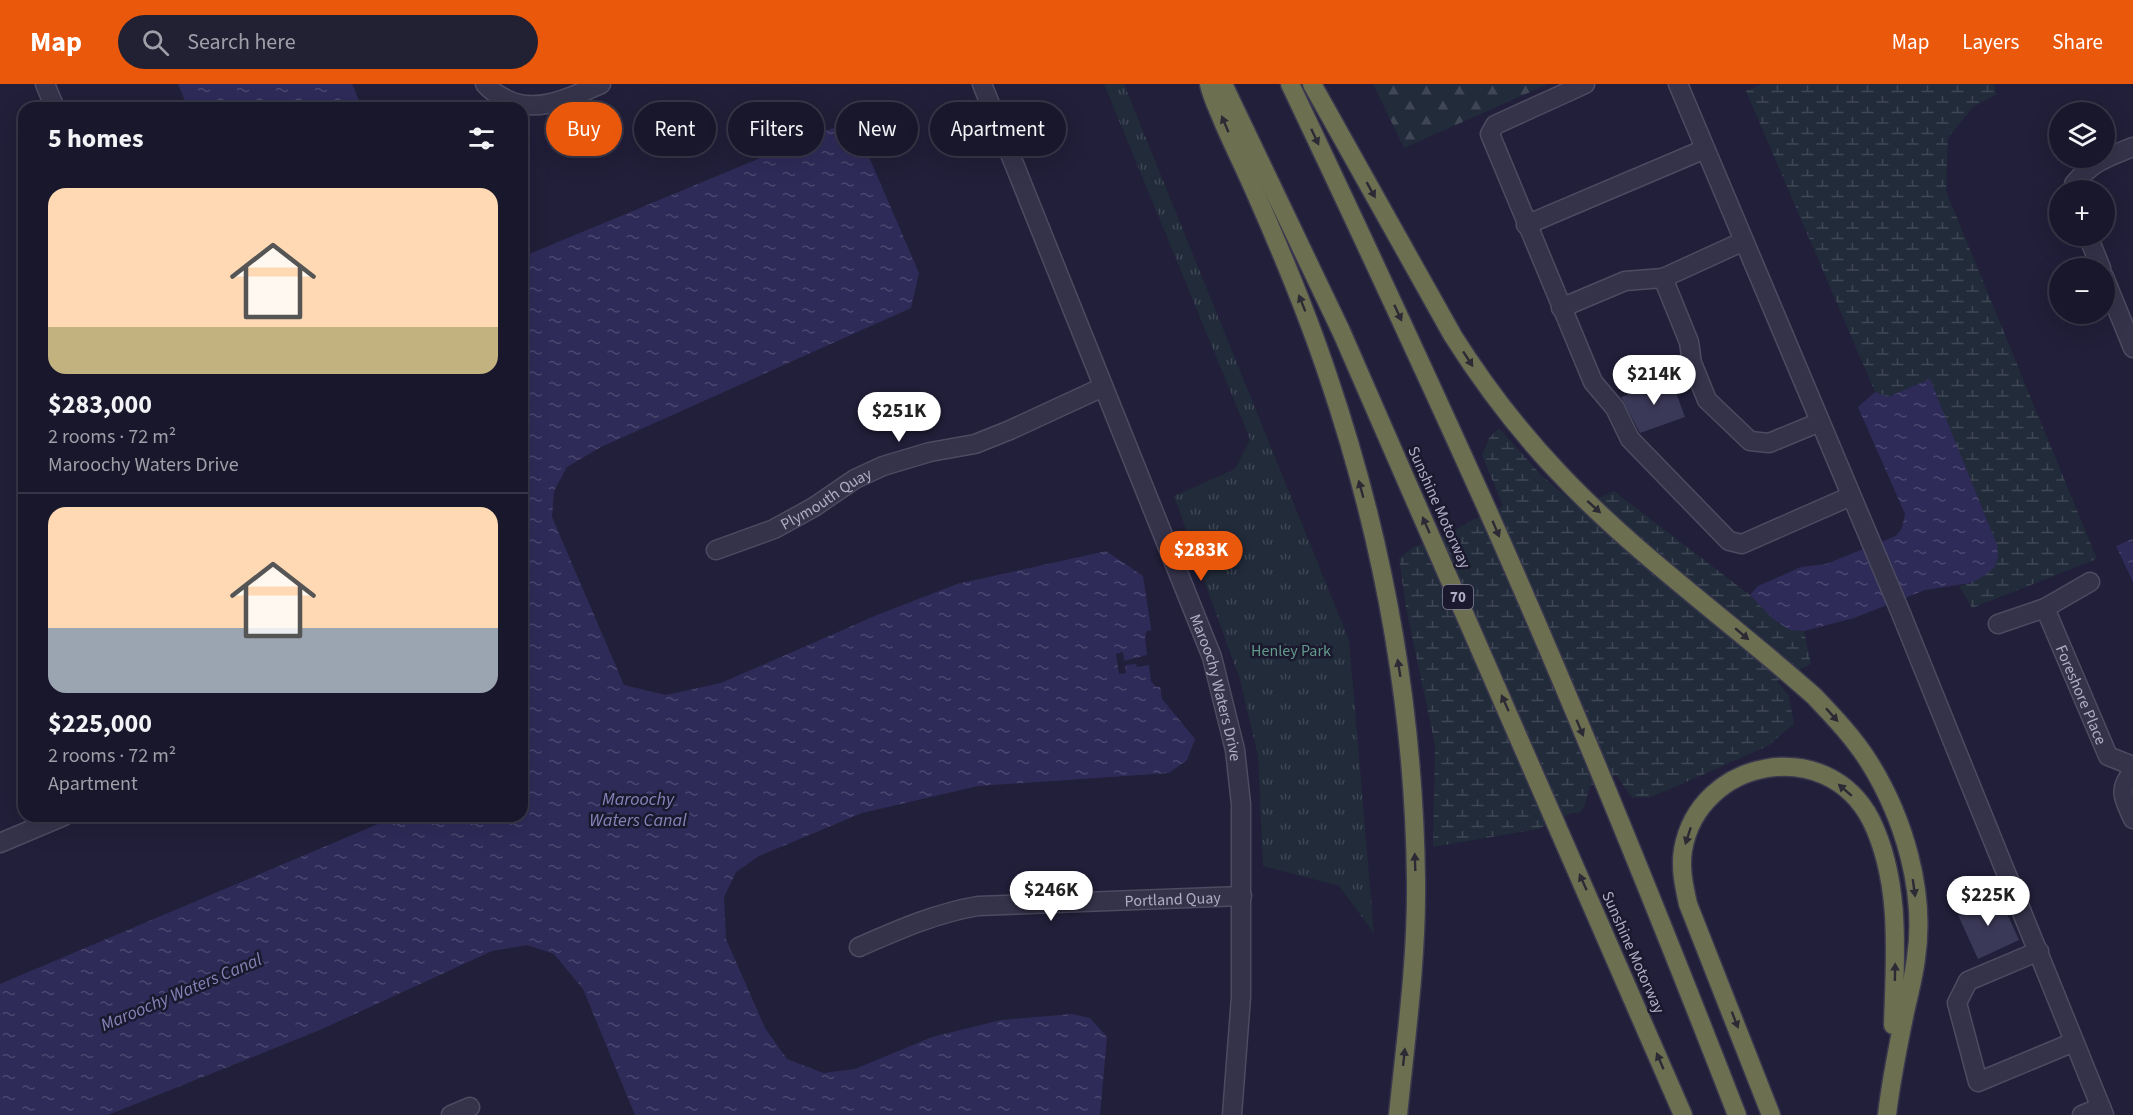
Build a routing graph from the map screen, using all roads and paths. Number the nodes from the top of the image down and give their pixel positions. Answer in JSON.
{"nodes":[{"id":1,"x":45,"y":84,"type":"edge"},
{"id":2,"x":485,"y":84,"type":"edge"},
{"id":3,"x":601,"y":84,"type":"edge"},
{"id":4,"x":982,"y":84,"type":"edge"},
{"id":5,"x":1209,"y":84,"type":"edge"},
{"id":6,"x":1223,"y":84,"type":"edge"},
{"id":7,"x":1290,"y":84,"type":"edge"},
{"id":8,"x":1312,"y":84,"type":"edge"},
{"id":9,"x":1585,"y":84,"type":"edge"},
{"id":10,"x":1678,"y":84,"type":"edge"},
{"id":11,"x":52,"y":102,"type":"edge"},
{"id":12,"x":511,"y":102,"type":"edge"},
{"id":13,"x":528,"y":104,"type":"edge"},
{"id":14,"x":2133,"y":147,"type":"edge"},
{"id":15,"x":1705,"y":149,"type":"junction"},
{"id":16,"x":2077,"y":180,"type":"edge"},
{"id":17,"x":1526,"y":225,"type":"junction"},
{"id":18,"x":1744,"y":241,"type":"junction"},
{"id":19,"x":1663,"y":278,"type":"junction"},
{"id":20,"x":2115,"y":304,"type":"edge"},
{"id":21,"x":1561,"y":308,"type":"junction"},
{"id":22,"x":2133,"y":348,"type":"edge"},
{"id":23,"x":1102,"y":387,"type":"junction"},
{"id":24,"x":1820,"y":422,"type":"junction"},
{"id":25,"x":1851,"y":496,"type":"junction"},
{"id":26,"x":716,"y":550,"type":"dead end"},
{"id":27,"x":2090,"y":582,"type":"dead end"},
{"id":28,"x":2045,"y":608,"type":"junction"},
{"id":29,"x":1998,"y":624,"type":"dead end"},
{"id":30,"x":2133,"y":766,"type":"edge"},
{"id":31,"x":2133,"y":771,"type":"edge"},
{"id":32,"x":2133,"y":819,"type":"edge"},
{"id":33,"x":50,"y":822,"type":"edge"},
{"id":34,"x":0,"y":843,"type":"edge"},
{"id":35,"x":1242,"y":896,"type":"junction"},
{"id":36,"x":859,"y":947,"type":"dead end"},
{"id":37,"x":2039,"y":951,"type":"junction"},
{"id":38,"x":2074,"y":1042,"type":"junction"},
{"id":39,"x":1892,"y":1072,"type":"junction"},
{"id":40,"x":470,"y":1107,"type":"dead end"},
{"id":41,"x":2102,"y":1111,"type":"edge"},
{"id":42,"x":451,"y":1115,"type":"edge"},
{"id":43,"x":1232,"y":1115,"type":"edge"},
{"id":44,"x":1398,"y":1115,"type":"edge"},
{"id":45,"x":1683,"y":1115,"type":"edge"},
{"id":46,"x":1737,"y":1115,"type":"edge"},
{"id":47,"x":1771,"y":1115,"type":"edge"},
{"id":48,"x":1887,"y":1115,"type":"edge"},
{"id":49,"x":2082,"y":1115,"type":"edge"}],
"edges":[{"from":1,"to":11,"type":"street"},
{"from":2,"to":12,"type":"street"},
{"from":3,"to":13,"type":"street"},
{"from":4,"to":23,"type":"street","name":"Maroochy Waters Drive"},
{"from":44,"to":5,"type":"highway","one_way":true},
{"from":45,"to":6,"type":"highway","name":"Sunshine Motorway","number":"70","one_way":true},
{"from":7,"to":46,"type":"highway","name":"Sunshine Motorway","one_way":true},
{"from":8,"to":39,"type":"highway","one_way":true},
{"from":9,"to":17,"type":"street"},
{"from":10,"to":15,"type":"street"},
{"from":14,"to":16,"type":"street"},
{"from":15,"to":17,"type":"street"},
{"from":15,"to":18,"type":"street"},
{"from":17,"to":21,"type":"street"},
{"from":18,"to":19,"type":"street"},
{"from":18,"to":24,"type":"street"},
{"from":19,"to":21,"type":"street"},
{"from":19,"to":24,"type":"street"},
{"from":20,"to":22,"type":"street"},
{"from":21,"to":25,"type":"street"},
{"from":23,"to":26,"type":"street","name":"Plymouth Quay"},
{"from":23,"to":35,"type":"street","name":"Maroochy Waters Drive"},
{"from":24,"to":25,"type":"street"},
{"from":25,"to":37,"type":"street"},
{"from":27,"to":28,"type":"street"},
{"from":28,"to":29,"type":"street"},
{"from":28,"to":30,"type":"street","name":"Foreshore Place"},
{"from":31,"to":32,"type":"street"},
{"from":33,"to":34,"type":"street"},
{"from":35,"to":36,"type":"street","name":"Portland Quay"},
{"from":35,"to":43,"type":"street","name":"Maroochy Waters Drive"},
{"from":37,"to":38,"type":"street"},
{"from":37,"to":38,"type":"street"},
{"from":38,"to":41,"type":"street"},
{"from":39,"to":47,"type":"highway","one_way":true},
{"from":39,"to":48,"type":"highway"},
{"from":40,"to":42,"type":"street"},
{"from":41,"to":49,"type":"street"}]}
